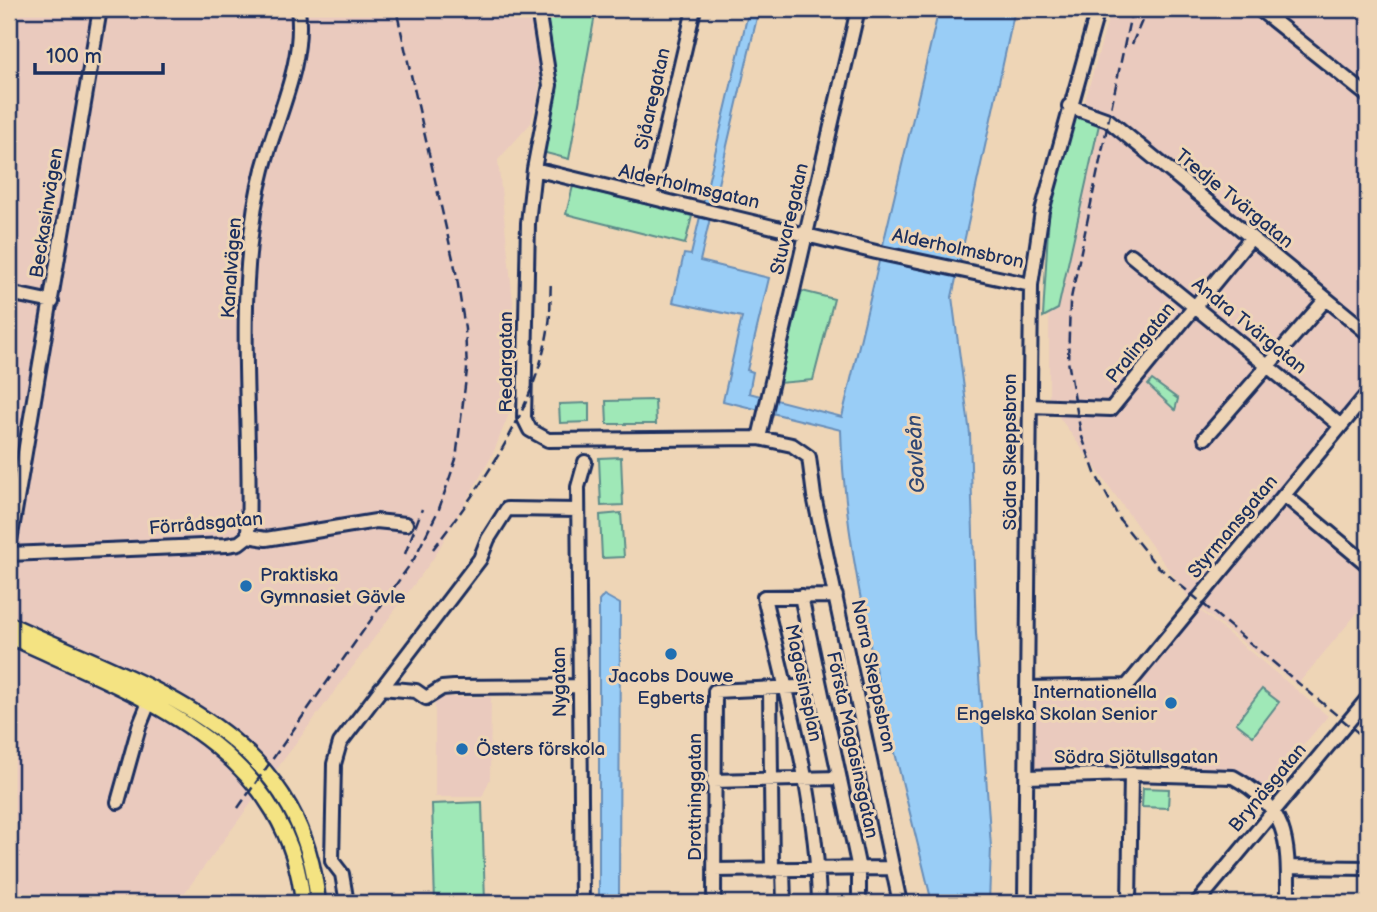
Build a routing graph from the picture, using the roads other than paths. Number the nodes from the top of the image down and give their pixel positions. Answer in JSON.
{"nodes":[{"id":1,"x":100,"y":9,"type":"edge"},
{"id":2,"x":298,"y":9,"type":"edge"},
{"id":3,"x":538,"y":9,"type":"edge"},
{"id":4,"x":694,"y":9,"type":"edge"},
{"id":5,"x":858,"y":9,"type":"edge"},
{"id":6,"x":1098,"y":9,"type":"edge"},
{"id":7,"x":1259,"y":9,"type":"edge"},
{"id":8,"x":1368,"y":96,"type":"edge"},
{"id":9,"x":1069,"y":106,"type":"junction"},
{"id":10,"x":534,"y":170,"type":"junction"},
{"id":11,"x":650,"y":197,"type":"junction"},
{"id":12,"x":806,"y":235,"type":"junction"},
{"id":13,"x":1251,"y":238,"type":"junction"},
{"id":14,"x":876,"y":252,"type":"joint"},
{"id":15,"x":1131,"y":256,"type":"dead end"},
{"id":16,"x":1031,"y":285,"type":"junction"},
{"id":17,"x":9,"y":293,"type":"edge"},
{"id":18,"x":1326,"y":299,"type":"junction"},
{"id":19,"x":52,"y":302,"type":"junction"},
{"id":20,"x":1195,"y":306,"type":"junction"},
{"id":21,"x":1368,"y":334,"type":"edge"},
{"id":22,"x":1269,"y":367,"type":"junction"},
{"id":23,"x":1368,"y":393,"type":"edge"},
{"id":24,"x":1030,"y":406,"type":"junction"},
{"id":25,"x":1341,"y":426,"type":"junction"},
{"id":26,"x":759,"y":438,"type":"junction"},
{"id":27,"x":1205,"y":438,"type":"dead end"},
{"id":28,"x":809,"y":457,"type":"joint"},
{"id":29,"x":585,"y":462,"type":"dead end"},
{"id":30,"x":1284,"y":495,"type":"junction"},
{"id":31,"x":578,"y":510,"type":"junction"},
{"id":32,"x":406,"y":524,"type":"dead end"},
{"id":33,"x":248,"y":536,"type":"junction"},
{"id":34,"x":9,"y":547,"type":"edge"},
{"id":35,"x":9,"y":554,"type":"edge"},
{"id":36,"x":1368,"y":565,"type":"edge"},
{"id":37,"x":801,"y":596,"type":"junction"},
{"id":38,"x":836,"y":596,"type":"junction"},
{"id":39,"x":9,"y":624,"type":"edge"},
{"id":40,"x":9,"y":636,"type":"edge"},
{"id":41,"x":580,"y":686,"type":"junction"},
{"id":42,"x":819,"y":686,"type":"junction"},
{"id":43,"x":784,"y":687,"type":"junction"},
{"id":44,"x":381,"y":688,"type":"junction"},
{"id":45,"x":770,"y":688,"type":"junction"},
{"id":46,"x":1028,"y":688,"type":"junction"},
{"id":47,"x":151,"y":698,"type":"junction"},
{"id":48,"x":1368,"y":698,"type":"edge"},
{"id":49,"x":1131,"y":774,"type":"junction"},
{"id":50,"x":1027,"y":777,"type":"junction"},
{"id":51,"x":839,"y":778,"type":"junction"},
{"id":52,"x":804,"y":779,"type":"junction"},
{"id":53,"x":772,"y":780,"type":"junction"},
{"id":54,"x":713,"y":781,"type":"junction"},
{"id":55,"x":118,"y":802,"type":"dead end"},
{"id":56,"x":1273,"y":812,"type":"junction"},
{"id":57,"x":1288,"y":867,"type":"junction"},
{"id":58,"x":893,"y":868,"type":"junction"},
{"id":59,"x":1368,"y":868,"type":"edge"},
{"id":60,"x":859,"y":869,"type":"junction"},
{"id":61,"x":714,"y":870,"type":"junction"},
{"id":62,"x":778,"y":870,"type":"junction"},
{"id":63,"x":819,"y":870,"type":"junction"},
{"id":64,"x":303,"y":903,"type":"edge"},
{"id":65,"x":318,"y":903,"type":"edge"},
{"id":66,"x":347,"y":903,"type":"edge"},
{"id":67,"x":582,"y":903,"type":"edge"},
{"id":68,"x":714,"y":903,"type":"edge"},
{"id":69,"x":784,"y":903,"type":"edge"},
{"id":70,"x":819,"y":903,"type":"edge"},
{"id":71,"x":859,"y":903,"type":"edge"},
{"id":72,"x":900,"y":903,"type":"edge"},
{"id":73,"x":1025,"y":903,"type":"edge"},
{"id":74,"x":1129,"y":903,"type":"edge"},
{"id":75,"x":1197,"y":903,"type":"edge"},
{"id":76,"x":1288,"y":903,"type":"edge"}],
"edges":[{"from":1,"to":19,"type":"street","name":"Beckasinvägen"},
{"from":2,"to":33,"type":"street","name":"Kanalvägen"},
{"from":3,"to":10,"type":"street","name":"Redargatan"},
{"from":4,"to":11,"type":"street","name":"Sjåaregatan"},
{"from":5,"to":12,"type":"street","name":"Stuvaregatan"},
{"from":6,"to":9,"type":"street","name":"Södra Skeppsbron"},
{"from":7,"to":8,"type":"street"},
{"from":9,"to":13,"type":"street","name":"Tredje Tvärgatan"},
{"from":9,"to":16,"type":"street","name":"Södra Skeppsbron"},
{"from":10,"to":11,"type":"street","name":"Alderholmsgatan"},
{"from":10,"to":26,"type":"street","name":"Redargatan"},
{"from":11,"to":12,"type":"street","name":"Alderholmsgatan"},
{"from":12,"to":14,"type":"street","name":"Alderholmsgatan"},
{"from":12,"to":26,"type":"street","name":"Stuvaregatan"},
{"from":13,"to":18,"type":"street","name":"Tredje Tvärgatan"},
{"from":13,"to":20,"type":"street","name":"Pralingatan"},
{"from":14,"to":16,"type":"street","name":"Alderholmsbron"},
{"from":15,"to":20,"type":"street","name":"Andra Tvärgatan"},
{"from":16,"to":24,"type":"street","name":"Södra Skeppsbron"},
{"from":17,"to":19,"type":"street"},
{"from":18,"to":21,"type":"street","name":"Tredje Tvärgatan"},
{"from":18,"to":22,"type":"street"},
{"from":19,"to":34,"type":"street","name":"Beckasinvägen"},
{"from":20,"to":22,"type":"street","name":"Andra Tvärgatan"},
{"from":20,"to":24,"type":"street","name":"Pralingatan"},
{"from":22,"to":25,"type":"street","name":"Andra Tvärgatan"},
{"from":22,"to":27,"type":"street"},
{"from":23,"to":25,"type":"street","name":"Styrmansgatan"},
{"from":24,"to":46,"type":"street","name":"Södra Skeppsbron"},
{"from":25,"to":30,"type":"street","name":"Styrmansgatan"},
{"from":26,"to":28,"type":"street","name":"Redargatan"},
{"from":28,"to":38,"type":"street","name":"Norra Skeppsbron"},
{"from":29,"to":31,"type":"street","name":"Nygatan"},
{"from":30,"to":36,"type":"street"},
{"from":30,"to":46,"type":"street","name":"Styrmansgatan"},
{"from":31,"to":41,"type":"street","name":"Nygatan"},
{"from":31,"to":44,"type":"street"},
{"from":32,"to":33,"type":"street","name":"Förrådsgatan"},
{"from":33,"to":35,"type":"street","name":"Förrådsgatan"},
{"from":37,"to":38,"type":"street"},
{"from":37,"to":42,"type":"street","name":"Första Magasinsgatan"},
{"from":37,"to":43,"type":"street","name":"Magasinsplan"},
{"from":38,"to":58,"type":"street","name":"Norra Skeppsbron"},
{"from":39,"to":47,"type":"main road"},
{"from":40,"to":47,"type":"main road"},
{"from":41,"to":44,"type":"street"},
{"from":41,"to":67,"type":"street","name":"Nygatan"},
{"from":42,"to":43,"type":"street"},
{"from":42,"to":51,"type":"street","name":"Första Magasinsgatan"},
{"from":43,"to":45,"type":"street"},
{"from":43,"to":52,"type":"street","name":"Magasinsplan"},
{"from":44,"to":66,"type":"street"},
{"from":45,"to":53,"type":"street"},
{"from":45,"to":54,"type":"street","name":"Drottninggatan"},
{"from":46,"to":50,"type":"street","name":"Södra Skeppsbron"},
{"from":47,"to":55,"type":"street"},
{"from":47,"to":64,"type":"main road"},
{"from":47,"to":65,"type":"main road"},
{"from":48,"to":56,"type":"street","name":"Brynäsgatan"},
{"from":49,"to":50,"type":"street","name":"Södra Sjötullsgatan"},
{"from":49,"to":56,"type":"street","name":"Södra Sjötullsgatan"},
{"from":49,"to":74,"type":"street"},
{"from":50,"to":73,"type":"street","name":"Södra Skeppsbron"},
{"from":51,"to":52,"type":"street"},
{"from":51,"to":60,"type":"street","name":"Första Magasinsgatan"},
{"from":52,"to":53,"type":"street"},
{"from":52,"to":63,"type":"street","name":"Magasinsplan"},
{"from":53,"to":54,"type":"street"},
{"from":53,"to":62,"type":"street"},
{"from":54,"to":61,"type":"street","name":"Drottninggatan"},
{"from":56,"to":57,"type":"street"},
{"from":56,"to":75,"type":"street","name":"Brynäsgatan"},
{"from":57,"to":59,"type":"street"},
{"from":57,"to":76,"type":"street"},
{"from":58,"to":60,"type":"street"},
{"from":58,"to":72,"type":"street","name":"Norra Skeppsbron"},
{"from":60,"to":63,"type":"street"},
{"from":60,"to":71,"type":"street","name":"Första Magasinsgatan"},
{"from":61,"to":62,"type":"street"},
{"from":61,"to":68,"type":"street","name":"Drottninggatan"},
{"from":62,"to":63,"type":"street"},
{"from":62,"to":69,"type":"street"},
{"from":63,"to":70,"type":"street","name":"Magasinsplan"}]}
